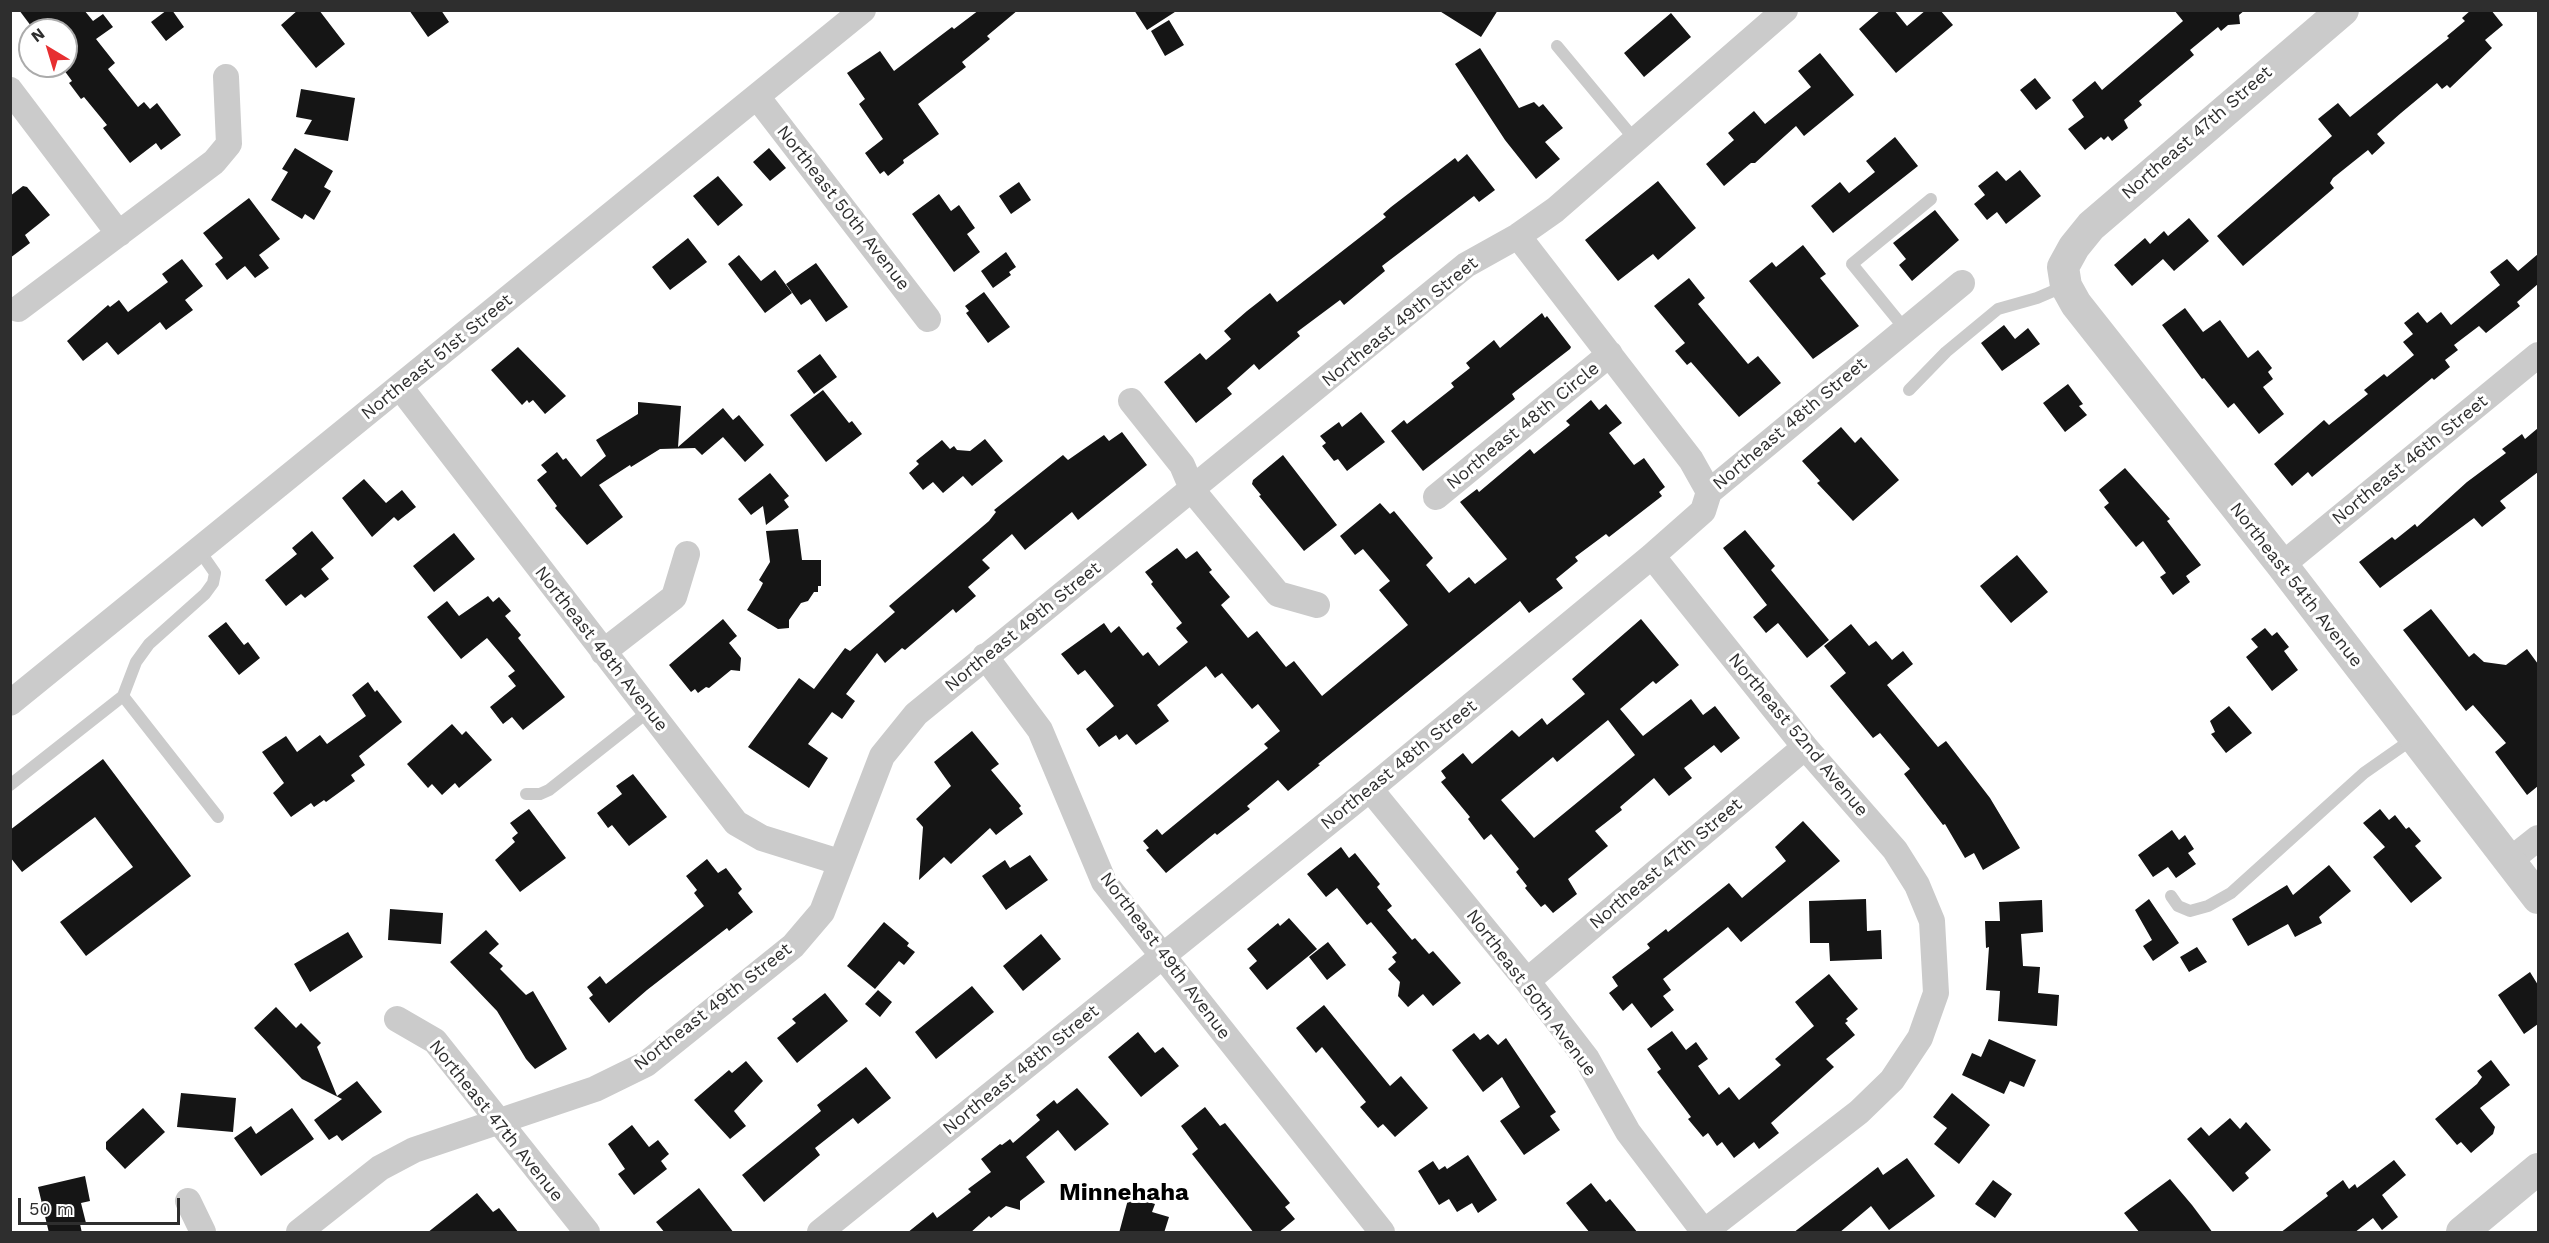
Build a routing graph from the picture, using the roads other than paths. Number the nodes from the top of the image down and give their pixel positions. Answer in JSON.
{"nodes":[{"id":1,"x":863,"y":10,"type":"edge"},
{"id":2,"x":1785,"y":10,"type":"edge"},
{"id":3,"x":2343,"y":10,"type":"edge"},
{"id":4,"x":1557,"y":46,"type":"dead end"},
{"id":5,"x":226,"y":77,"type":"dead end"},
{"id":6,"x":10,"y":90,"type":"edge"},
{"id":7,"x":758,"y":98,"type":"junction"},
{"id":8,"x":1636,"y":141,"type":"junction"},
{"id":9,"x":1931,"y":199,"type":"dead end"},
{"id":10,"x":119,"y":234,"type":"junction"},
{"id":11,"x":1518,"y":236,"type":"junction"},
{"id":12,"x":2065,"y":277,"type":"junction"},
{"id":13,"x":1962,"y":283,"type":"dead end"},
{"id":14,"x":18,"y":309,"type":"dead end"},
{"id":15,"x":928,"y":319,"type":"dead end"},
{"id":16,"x":1905,"y":329,"type":"junction"},
{"id":17,"x":1610,"y":354,"type":"junction"},
{"id":18,"x":2538,"y":355,"type":"edge"},
{"id":19,"x":400,"y":387,"type":"junction"},
{"id":20,"x":1909,"y":390,"type":"dead end"},
{"id":21,"x":1131,"y":401,"type":"dead end"},
{"id":22,"x":1193,"y":491,"type":"junction"},
{"id":23,"x":1709,"y":492,"type":"junction"},
{"id":24,"x":1436,"y":497,"type":"dead end"},
{"id":25,"x":199,"y":550,"type":"junction"},
{"id":26,"x":687,"y":554,"type":"dead end"},
{"id":27,"x":1652,"y":556,"type":"junction"},
{"id":28,"x":2282,"y":564,"type":"junction"},
{"id":29,"x":1317,"y":606,"type":"dead end"},
{"id":30,"x":603,"y":652,"type":"junction"},
{"id":31,"x":985,"y":656,"type":"junction"},
{"id":32,"x":123,"y":696,"type":"junction"},
{"id":33,"x":10,"y":703,"type":"edge"},
{"id":34,"x":649,"y":711,"type":"junction"},
{"id":35,"x":2414,"y":738,"type":"junction"},
{"id":36,"x":1805,"y":747,"type":"junction"},
{"id":37,"x":10,"y":785,"type":"edge"},
{"id":38,"x":1370,"y":789,"type":"junction"},
{"id":39,"x":526,"y":794,"type":"dead end"},
{"id":40,"x":218,"y":817,"type":"dead end"},
{"id":41,"x":2538,"y":838,"type":"edge"},
{"id":42,"x":2509,"y":861,"type":"junction"},
{"id":43,"x":839,"y":862,"type":"junction"},
{"id":44,"x":2171,"y":896,"type":"dead end"},
{"id":45,"x":2538,"y":898,"type":"edge"},
{"id":46,"x":1161,"y":956,"type":"junction"},
{"id":47,"x":1527,"y":981,"type":"junction"},
{"id":48,"x":397,"y":1018,"type":"dead end"},
{"id":49,"x":500,"y":1121,"type":"junction"},
{"id":50,"x":2538,"y":1168,"type":"edge"},
{"id":51,"x":188,"y":1201,"type":"dead end"},
{"id":52,"x":203,"y":1233,"type":"edge"},
{"id":53,"x":298,"y":1233,"type":"edge"},
{"id":54,"x":587,"y":1233,"type":"edge"},
{"id":55,"x":820,"y":1233,"type":"edge"},
{"id":56,"x":1382,"y":1233,"type":"edge"},
{"id":57,"x":1704,"y":1233,"type":"edge"},
{"id":58,"x":2462,"y":1233,"type":"edge"}],
"edges":[{"from":1,"to":7,"type":"street","name":"Northeast 51st Street"},
{"from":2,"to":8,"type":"street","name":"Northeast 49th Street"},
{"from":3,"to":12,"type":"street","name":"Northeast 47th Street"},
{"from":4,"to":8,"type":"lane"},
{"from":5,"to":10,"type":"street"},
{"from":6,"to":10,"type":"street"},
{"from":7,"to":15,"type":"street","name":"Northeast 50th Avenue"},
{"from":7,"to":19,"type":"street","name":"Northeast 51st Street"},
{"from":8,"to":11,"type":"street","name":"Northeast 49th Street"},
{"from":9,"to":16,"type":"lane"},
{"from":10,"to":14,"type":"street"},
{"from":11,"to":17,"type":"street"},
{"from":11,"to":22,"type":"street","name":"Northeast 49th Street"},
{"from":12,"to":20,"type":"lane"},
{"from":12,"to":28,"type":"street","name":"Northeast 54th Avenue"},
{"from":13,"to":16,"type":"street","name":"Northeast 48th Street"},
{"from":16,"to":23,"type":"street","name":"Northeast 48th Street"},
{"from":17,"to":23,"type":"street"},
{"from":17,"to":24,"type":"street","name":"Northeast 48th Circle"},
{"from":18,"to":28,"type":"street","name":"Northeast 46th Street"},
{"from":19,"to":25,"type":"street","name":"Northeast 51st Street"},
{"from":19,"to":30,"type":"street","name":"Northeast 48th Avenue"},
{"from":21,"to":22,"type":"street"},
{"from":22,"to":29,"type":"street"},
{"from":22,"to":31,"type":"street","name":"Northeast 49th Street"},
{"from":23,"to":27,"type":"street","name":"Northeast 48th Street"},
{"from":25,"to":32,"type":"lane"},
{"from":25,"to":33,"type":"street","name":"Northeast 51st Street"},
{"from":26,"to":30,"type":"street"},
{"from":27,"to":36,"type":"street","name":"Northeast 52nd Avenue"},
{"from":27,"to":38,"type":"street","name":"Northeast 48th Street"},
{"from":28,"to":35,"type":"street","name":"Northeast 54th Avenue"},
{"from":30,"to":34,"type":"street","name":"Northeast 48th Avenue"},
{"from":31,"to":43,"type":"street","name":"Northeast 49th Street"},
{"from":31,"to":46,"type":"street","name":"Northeast 49th Avenue"},
{"from":32,"to":37,"type":"lane"},
{"from":32,"to":40,"type":"lane"},
{"from":34,"to":39,"type":"lane"},
{"from":34,"to":43,"type":"street","name":"Northeast 48th Avenue"},
{"from":35,"to":42,"type":"street","name":"Northeast 54th Avenue"},
{"from":35,"to":44,"type":"lane"},
{"from":36,"to":47,"type":"street","name":"Northeast 47th Street"},
{"from":36,"to":57,"type":"street","name":"Northeast 52nd Avenue"},
{"from":38,"to":46,"type":"street","name":"Northeast 48th Street"},
{"from":38,"to":47,"type":"street","name":"Northeast 50th Avenue"},
{"from":41,"to":42,"type":"street"},
{"from":42,"to":45,"type":"street","name":"Northeast 54th Avenue"},
{"from":43,"to":49,"type":"street","name":"Northeast 49th Street"},
{"from":46,"to":55,"type":"street","name":"Northeast 48th Street"},
{"from":46,"to":56,"type":"street","name":"Northeast 49th Avenue"},
{"from":47,"to":57,"type":"street","name":"Northeast 50th Avenue"},
{"from":48,"to":49,"type":"street","name":"Northeast 47th Avenue"},
{"from":49,"to":53,"type":"street","name":"Northeast 49th Street"},
{"from":49,"to":54,"type":"street","name":"Northeast 47th Avenue"},
{"from":50,"to":58,"type":"street"},
{"from":51,"to":52,"type":"street"}]}
